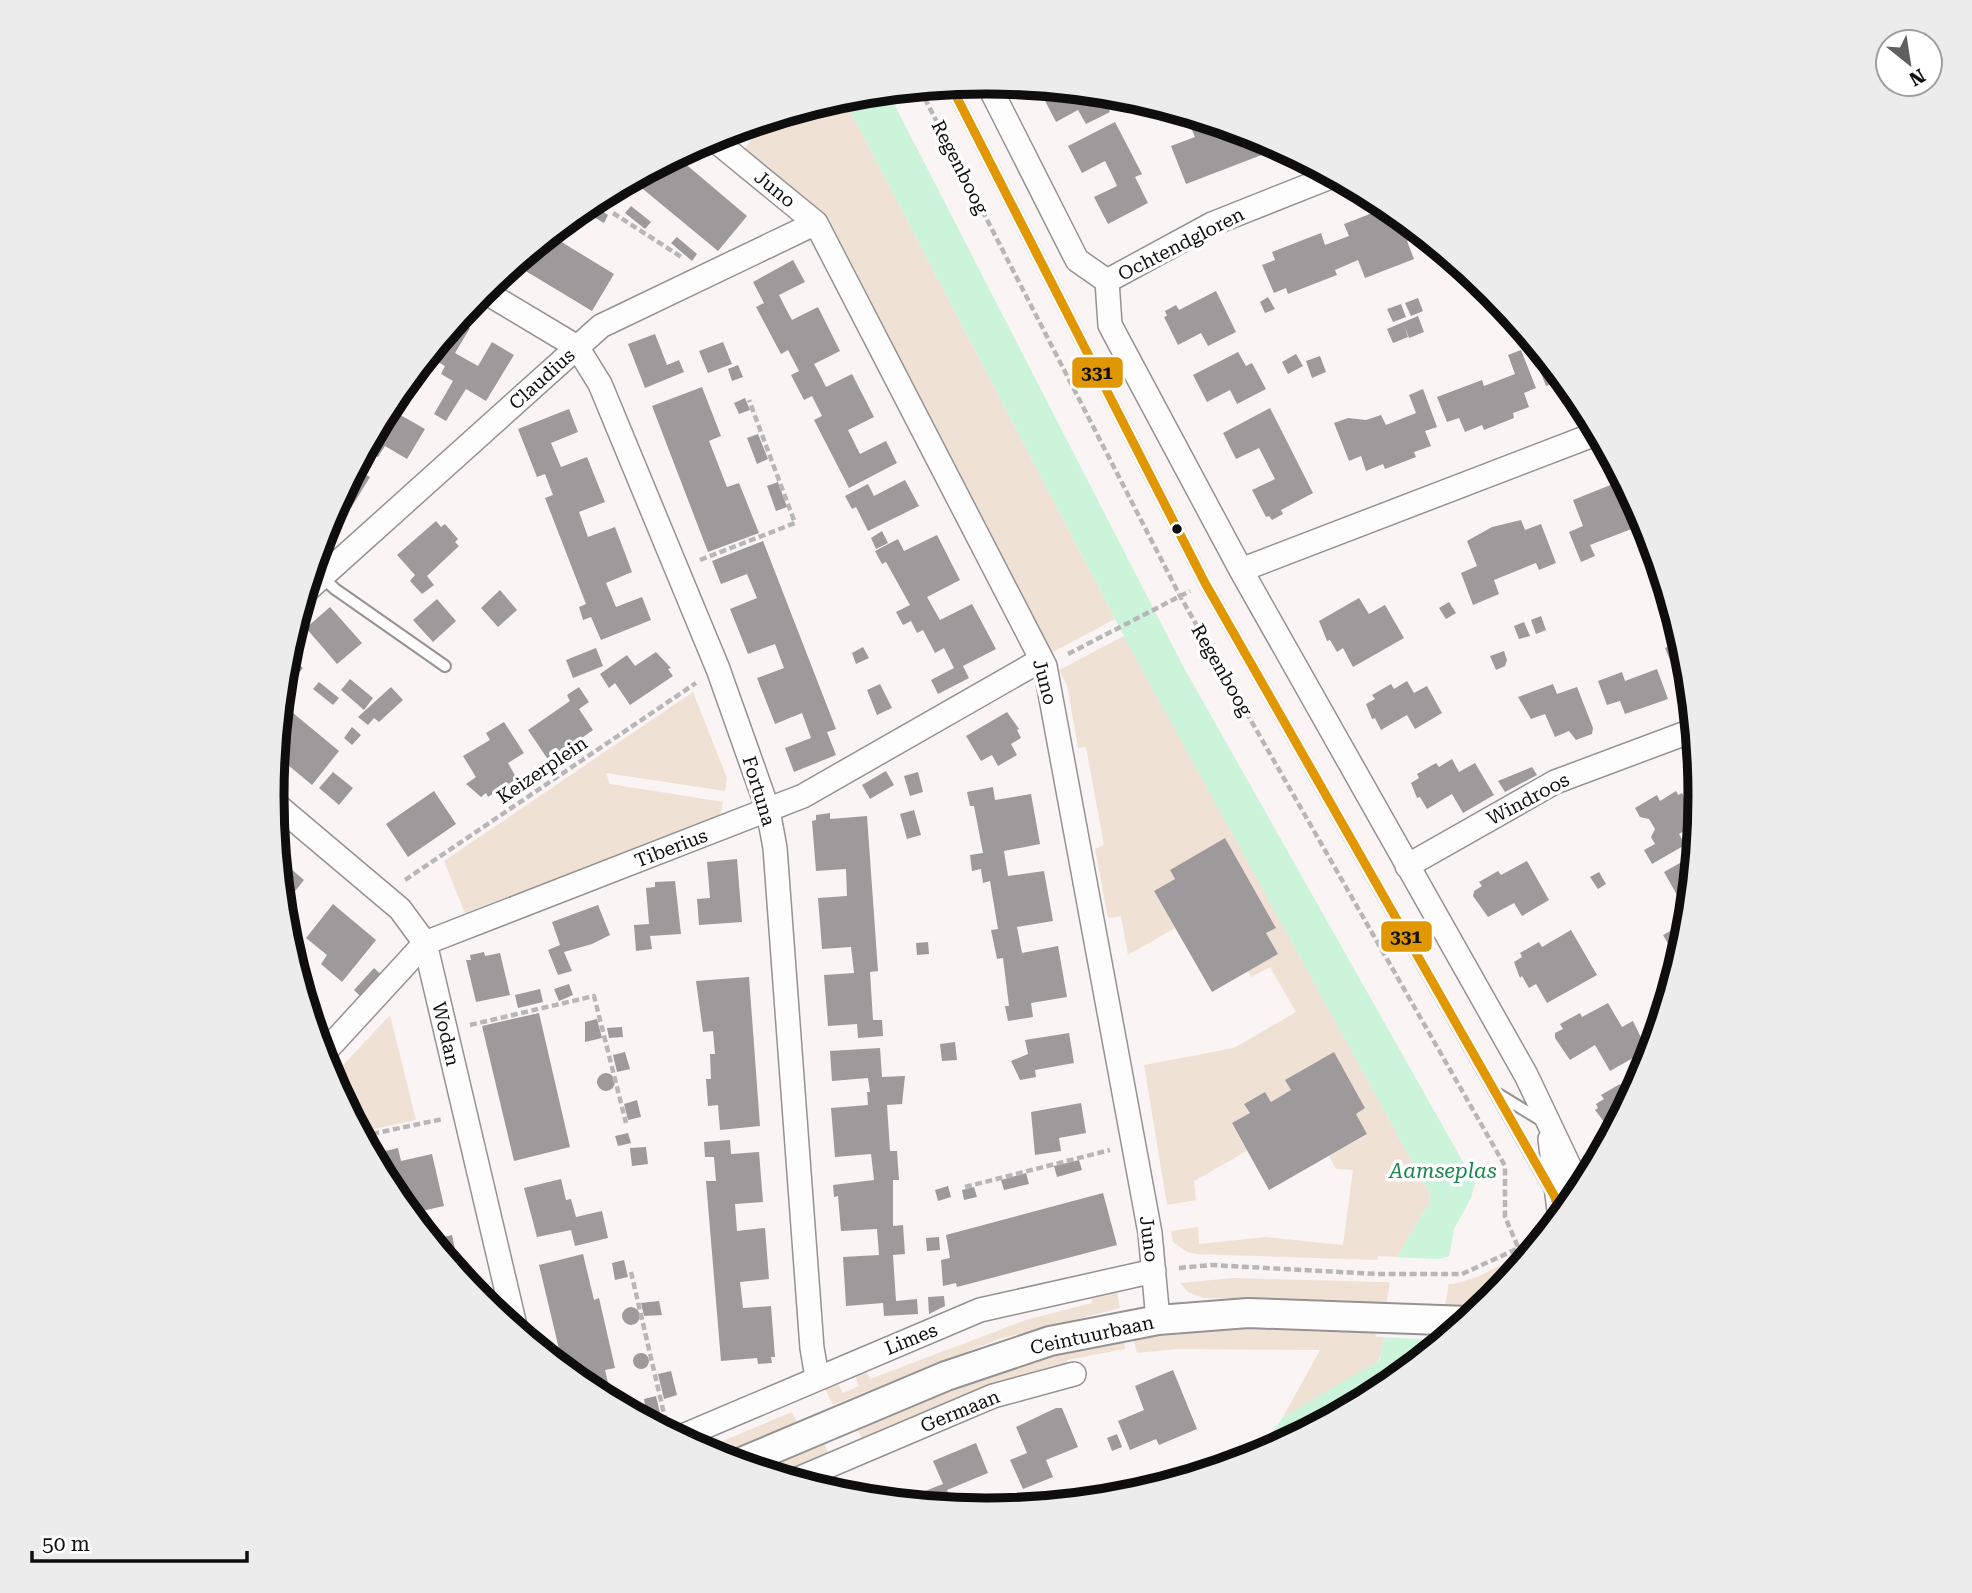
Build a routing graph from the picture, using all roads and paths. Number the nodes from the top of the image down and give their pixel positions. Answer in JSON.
{"nodes":[{"id":1,"x":993,"y":94,"type":"edge"},
{"id":2,"x":956,"y":95,"type":"edge"},
{"id":3,"x":924,"y":98,"type":"edge"},
{"id":4,"x":722,"y":146,"type":"edge"},
{"id":5,"x":1321,"y":181,"type":"edge"},
{"id":6,"x":613,"y":213,"type":"dead end"},
{"id":7,"x":816,"y":223,"type":"junction"},
{"id":8,"x":706,"y":276,"type":"junction"},
{"id":9,"x":1107,"y":281,"type":"junction"},
{"id":10,"x":493,"y":297,"type":"edge"},
{"id":11,"x":577,"y":347,"type":"junction"},
{"id":12,"x":749,"y":400,"type":"dead end"},
{"id":13,"x":1588,"y":437,"type":"edge"},
{"id":14,"x":676,"y":569,"type":"junction"},
{"id":15,"x":1241,"y":569,"type":"junction"},
{"id":16,"x":318,"y":580,"type":"edge"},
{"id":17,"x":317,"y":585,"type":"edge"},
{"id":18,"x":1180,"y":596,"type":"junction"},
{"id":19,"x":1092,"y":641,"type":"dead end"},
{"id":20,"x":1041,"y":660,"type":"junction"},
{"id":21,"x":445,"y":666,"type":"dead end"},
{"id":22,"x":718,"y":669,"type":"junction"},
{"id":23,"x":1685,"y":734,"type":"edge"},
{"id":24,"x":768,"y":810,"type":"junction"},
{"id":25,"x":285,"y":812,"type":"edge"},
{"id":26,"x":1407,"y":866,"type":"junction"},
{"id":27,"x":383,"y":895,"type":"junction"},
{"id":28,"x":425,"y":943,"type":"junction"},
{"id":29,"x":446,"y":1031,"type":"junction"},
{"id":30,"x":330,"y":1046,"type":"edge"},
{"id":31,"x":1496,"y":1092,"type":"junction"},
{"id":32,"x":465,"y":1114,"type":"junction"},
{"id":33,"x":626,"y":1123,"type":"dead end"},
{"id":34,"x":1549,"y":1125,"type":"junction"},
{"id":35,"x":371,"y":1134,"type":"edge"},
{"id":36,"x":1134,"y":1144,"type":"junction"},
{"id":37,"x":1575,"y":1179,"type":"edge"},
{"id":38,"x":965,"y":1187,"type":"dead end"},
{"id":39,"x":1557,"y":1205,"type":"edge"},
{"id":40,"x":1556,"y":1206,"type":"edge"},
{"id":41,"x":1527,"y":1244,"type":"edge"},
{"id":42,"x":1518,"y":1247,"type":"junction"},
{"id":43,"x":1154,"y":1271,"type":"junction"},
{"id":44,"x":631,"y":1272,"type":"dead end"},
{"id":45,"x":512,"y":1314,"type":"edge"},
{"id":46,"x":1158,"y":1320,"type":"junction"},
{"id":47,"x":1453,"y":1320,"type":"edge"},
{"id":48,"x":1074,"y":1374,"type":"dead end"},
{"id":49,"x":817,"y":1377,"type":"junction"},
{"id":50,"x":835,"y":1422,"type":"junction"},
{"id":51,"x":670,"y":1423,"type":"edge"},
{"id":52,"x":678,"y":1427,"type":"edge"},
{"id":53,"x":849,"y":1457,"type":"junction"},
{"id":54,"x":751,"y":1458,"type":"edge"},
{"id":55,"x":806,"y":1475,"type":"edge"}],
"edges":[{"from":1,"to":9,"type":"street"},
{"from":2,"to":31,"type":"lane","name":"Regenboog"},
{"from":3,"to":18,"type":"path","name":"Regenboog"},
{"from":4,"to":7,"type":"street","name":"Juno"},
{"from":5,"to":9,"type":"street","name":"Ochtendgloren"},
{"from":6,"to":8,"type":"path"},
{"from":7,"to":8,"type":"street","name":"Claudius"},
{"from":7,"to":20,"type":"street","name":"Juno"},
{"from":8,"to":11,"type":"street","name":"Claudius"},
{"from":9,"to":15,"type":"street","name":"Regenboog"},
{"from":10,"to":11,"type":"street","name":"Fortuna"},
{"from":11,"to":14,"type":"street","name":"Fortuna"},
{"from":11,"to":16,"type":"street","name":"Claudius"},
{"from":12,"to":14,"type":"path"},
{"from":13,"to":15,"type":"street"},
{"from":14,"to":22,"type":"street","name":"Fortuna"},
{"from":15,"to":26,"type":"street","name":"Regenboog"},
{"from":17,"to":21,"type":"lane"},
{"from":18,"to":19,"type":"path"},
{"from":18,"to":42,"type":"path","name":"Regenboog"},
{"from":20,"to":24,"type":"street","name":"Tiberius"},
{"from":20,"to":36,"type":"street","name":"Juno"},
{"from":22,"to":24,"type":"street","name":"Fortuna"},
{"from":22,"to":27,"type":"path","name":"Keizerplein"},
{"from":23,"to":26,"type":"street","name":"Windroos"},
{"from":24,"to":28,"type":"street","name":"Tiberius"},
{"from":24,"to":49,"type":"street","name":"Fortuna"},
{"from":25,"to":27,"type":"street","name":"Wodan"},
{"from":26,"to":34,"type":"street","name":"Regenboog"},
{"from":27,"to":28,"type":"street","name":"Wodan"},
{"from":28,"to":29,"type":"street","name":"Wodan"},
{"from":28,"to":30,"type":"street","name":"Tiberius"},
{"from":29,"to":32,"type":"street","name":"Wodan"},
{"from":29,"to":33,"type":"path"},
{"from":31,"to":34,"type":"lane","name":"Regenboog"},
{"from":31,"to":40,"type":"lane","name":"Regenboog"},
{"from":32,"to":35,"type":"path"},
{"from":32,"to":45,"type":"street","name":"Wodan"},
{"from":34,"to":37,"type":"street","name":"Regenboog"},
{"from":34,"to":39,"type":"street","name":"Regenboog"},
{"from":36,"to":38,"type":"path"},
{"from":36,"to":43,"type":"street","name":"Juno"},
{"from":41,"to":42,"type":"path"},
{"from":42,"to":43,"type":"path"},
{"from":43,"to":46,"type":"street","name":"Juno"},
{"from":43,"to":49,"type":"street","name":"Limes"},
{"from":44,"to":51,"type":"path"},
{"from":46,"to":47,"type":"street","name":"Ceintuurbaan"},
{"from":46,"to":50,"type":"street","name":"Ceintuurbaan"},
{"from":48,"to":53,"type":"street","name":"Germaan"},
{"from":49,"to":52,"type":"street","name":"Limes"},
{"from":50,"to":53,"type":"street"},
{"from":50,"to":54,"type":"street","name":"Ceintuurbaan"},
{"from":53,"to":55,"type":"street","name":"Germaan"}]}
